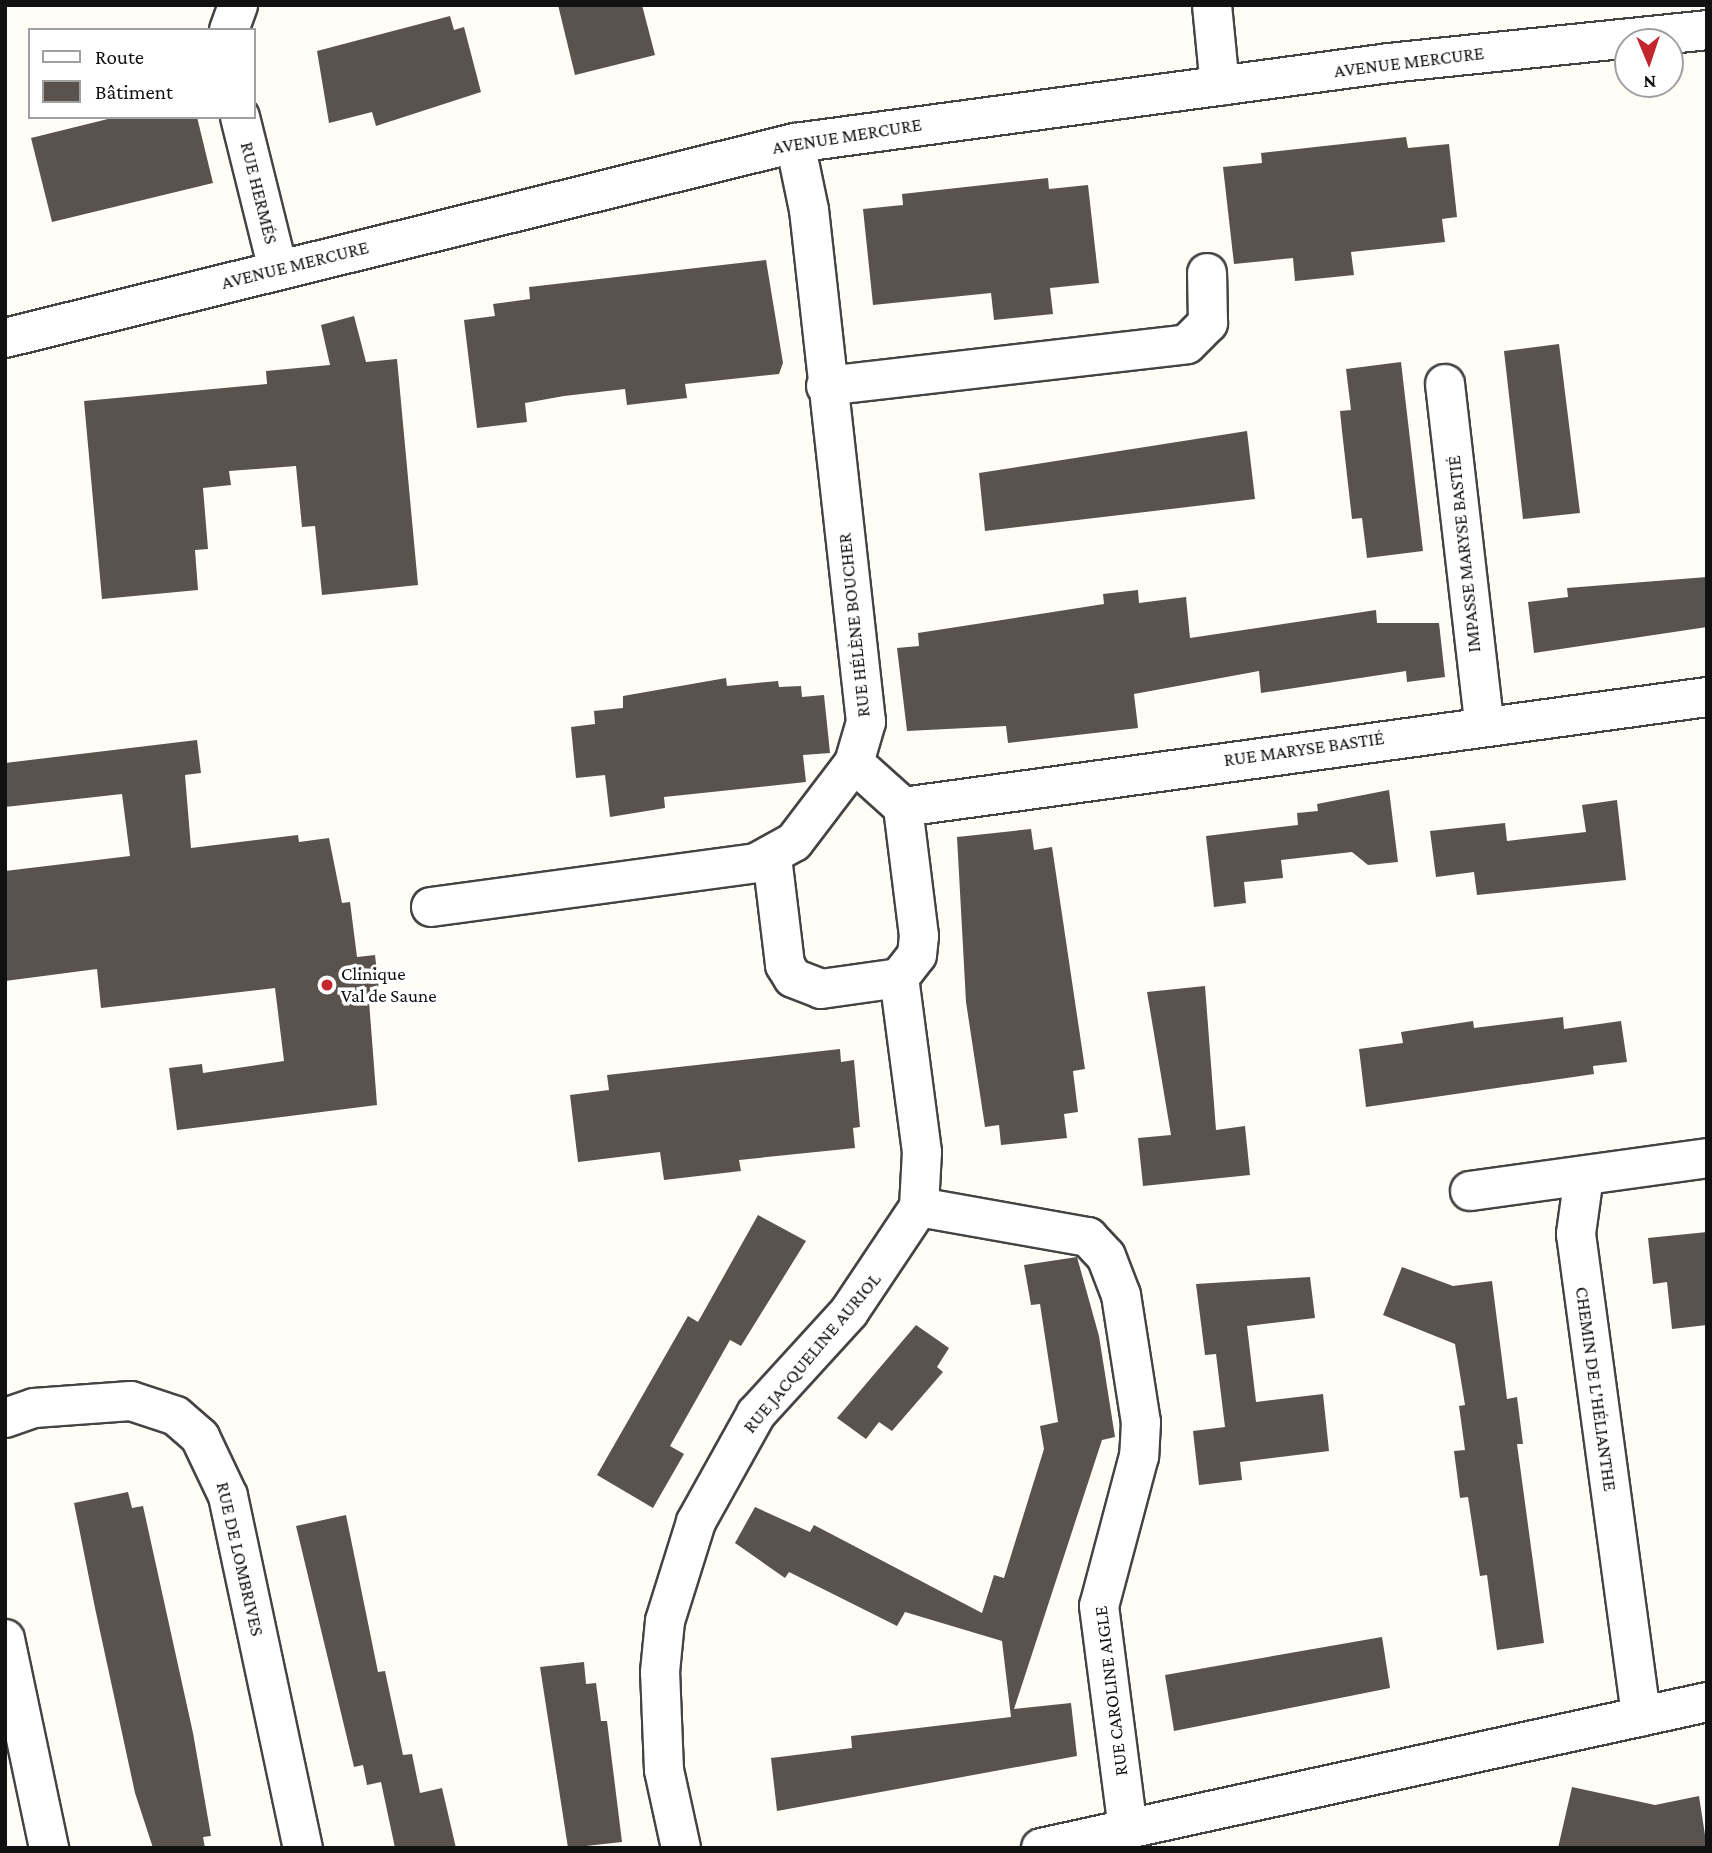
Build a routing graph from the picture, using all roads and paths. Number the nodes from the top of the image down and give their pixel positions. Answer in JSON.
{"nodes":[{"id":1,"x":1212,"y":5,"type":"edge"},
{"id":2,"x":237,"y":6,"type":"edge"},
{"id":3,"x":230,"y":28,"type":"edge"},
{"id":4,"x":1707,"y":30,"type":"edge"},
{"id":5,"x":1220,"y":86,"type":"junction"},
{"id":6,"x":240,"y":119,"type":"edge"},
{"id":7,"x":795,"y":143,"type":"junction"},
{"id":8,"x":278,"y":269,"type":"junction"},
{"id":9,"x":1207,"y":274,"type":"dead end"},
{"id":10,"x":5,"y":338,"type":"edge"},
{"id":11,"x":1445,"y":384,"type":"dead end"},
{"id":12,"x":826,"y":386,"type":"junction"},
{"id":13,"x":1707,"y":697,"type":"edge"},
{"id":14,"x":1484,"y":723,"type":"junction"},
{"id":15,"x":854,"y":762,"type":"junction"},
{"id":16,"x":903,"y":807,"type":"junction"},
{"id":17,"x":772,"y":857,"type":"junction"},
{"id":18,"x":431,"y":907,"type":"dead end"},
{"id":19,"x":899,"y":978,"type":"junction"},
{"id":20,"x":1707,"y":1158,"type":"edge"},
{"id":21,"x":1584,"y":1176,"type":"junction"},
{"id":22,"x":1470,"y":1191,"type":"dead end"},
{"id":23,"x":919,"y":1206,"type":"junction"},
{"id":24,"x":5,"y":1418,"type":"edge"},
{"id":25,"x":5,"y":1640,"type":"edge"},
{"id":26,"x":1707,"y":1702,"type":"edge"},
{"id":27,"x":1642,"y":1717,"type":"junction"},
{"id":28,"x":1128,"y":1829,"type":"junction"},
{"id":29,"x":49,"y":1848,"type":"edge"},
{"id":30,"x":303,"y":1848,"type":"edge"},
{"id":31,"x":681,"y":1848,"type":"edge"},
{"id":32,"x":1041,"y":1848,"type":"edge"}],
"edges":[{"from":1,"to":5,"type":"street"},
{"from":2,"to":3,"type":"street"},
{"from":4,"to":5,"type":"street","name":"AVENUE MERCURE"},
{"from":5,"to":7,"type":"street","name":"AVENUE MERCURE"},
{"from":6,"to":8,"type":"street","name":"RUE HERMÉS"},
{"from":7,"to":8,"type":"street","name":"AVENUE MERCURE"},
{"from":7,"to":12,"type":"street","name":"RUE HÉLÈNE BOUCHER"},
{"from":8,"to":10,"type":"street","name":"AVENUE MERCURE"},
{"from":9,"to":12,"type":"street"},
{"from":11,"to":14,"type":"street","name":"IMPASSE MARYSE BASTIÉ"},
{"from":12,"to":15,"type":"street","name":"RUE HÉLÈNE BOUCHER"},
{"from":13,"to":14,"type":"street","name":"RUE MARYSE BASTIÉ"},
{"from":14,"to":16,"type":"street","name":"RUE MARYSE BASTIÉ"},
{"from":15,"to":16,"type":"street"},
{"from":15,"to":17,"type":"street","name":"RUE HÉLÈNE BOUCHER"},
{"from":16,"to":19,"type":"street"},
{"from":17,"to":18,"type":"street"},
{"from":17,"to":19,"type":"street"},
{"from":19,"to":23,"type":"street"},
{"from":20,"to":21,"type":"street"},
{"from":21,"to":22,"type":"street"},
{"from":21,"to":27,"type":"street","name":"CHEMIN DE L'HÉLIANTHE"},
{"from":23,"to":28,"type":"street","name":"RUE CAROLINE AIGLE"},
{"from":23,"to":31,"type":"street","name":"RUE JACQUELINE AURIOL"},
{"from":24,"to":30,"type":"street","name":"RUE DE LOMBRIVES"},
{"from":25,"to":29,"type":"street"},
{"from":26,"to":27,"type":"street"},
{"from":27,"to":28,"type":"street"},
{"from":28,"to":32,"type":"street"}]}
